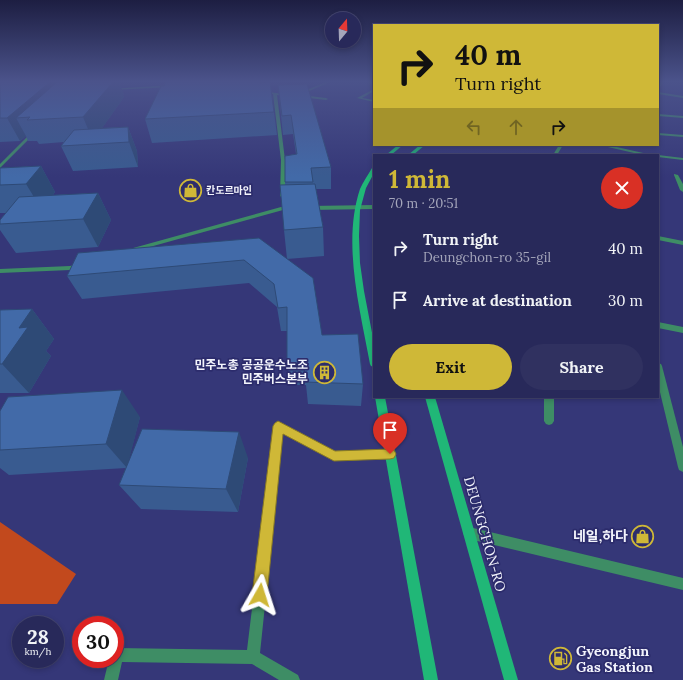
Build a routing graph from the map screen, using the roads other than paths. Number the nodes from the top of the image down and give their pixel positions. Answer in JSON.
{"nodes":[{"id":1,"x":277,"y":114,"type":"edge"},
{"id":2,"x":659,"y":115,"type":"edge"},
{"id":3,"x":683,"y":117,"type":"edge"},
{"id":4,"x":37,"y":129,"type":"edge"},
{"id":5,"x":659,"y":134,"type":"edge"},
{"id":6,"x":683,"y":136,"type":"edge"},
{"id":7,"x":400,"y":146,"type":"edge"},
{"id":8,"x":422,"y":146,"type":"edge"},
{"id":9,"x":606,"y":146,"type":"edge"},
{"id":10,"x":389,"y":154,"type":"edge"},
{"id":11,"x":411,"y":154,"type":"edge"},
{"id":12,"x":645,"y":154,"type":"edge"},
{"id":13,"x":659,"y":156,"type":"edge"},
{"id":14,"x":683,"y":159,"type":"edge"},
{"id":15,"x":0,"y":167,"type":"edge"},
{"id":16,"x":373,"y":169,"type":"edge"},
{"id":17,"x":676,"y":174,"type":"dead end"},
{"id":18,"x":683,"y":190,"type":"edge"},
{"id":19,"x":358,"y":206,"type":"junction"},
{"id":20,"x":373,"y":207,"type":"edge"},
{"id":21,"x":283,"y":208,"type":"junction"},
{"id":22,"x":659,"y":238,"type":"edge"},
{"id":23,"x":683,"y":243,"type":"edge"},
{"id":24,"x":117,"y":254,"type":"edge"},
{"id":25,"x":87,"y":263,"type":"edge"},
{"id":26,"x":0,"y":271,"type":"edge"},
{"id":27,"x":659,"y":325,"type":"edge"},
{"id":28,"x":683,"y":330,"type":"edge"},
{"id":29,"x":373,"y":358,"type":"edge"},
{"id":30,"x":659,"y":370,"type":"edge"},
{"id":31,"x":380,"y":398,"type":"edge"},
{"id":32,"x":430,"y":398,"type":"edge"},
{"id":33,"x":549,"y":398,"type":"edge"},
{"id":34,"x":549,"y":421,"type":"dead end"},
{"id":35,"x":390,"y":454,"type":"junction"},
{"id":36,"x":683,"y":467,"type":"edge"},
{"id":37,"x":469,"y":533,"type":"junction"},
{"id":38,"x":683,"y":584,"type":"edge"},
{"id":39,"x":253,"y":657,"type":"junction"},
{"id":40,"x":111,"y":680,"type":"edge"},
{"id":41,"x":293,"y":680,"type":"edge"},
{"id":42,"x":431,"y":680,"type":"edge"},
{"id":43,"x":510,"y":680,"type":"edge"}],
"edges":[{"from":1,"to":21,"type":"street"},
{"from":2,"to":3,"type":"street"},
{"from":4,"to":15,"type":"street"},
{"from":5,"to":6,"type":"street"},
{"from":7,"to":10,"type":"main road"},
{"from":8,"to":11,"type":"main road"},
{"from":9,"to":12,"type":"street"},
{"from":13,"to":14,"type":"street"},
{"from":16,"to":19,"type":"main road"},
{"from":17,"to":18,"type":"street"},
{"from":19,"to":20,"type":"street"},
{"from":19,"to":21,"type":"street"},
{"from":19,"to":29,"type":"main road"},
{"from":21,"to":24,"type":"street"},
{"from":22,"to":23,"type":"street"},
{"from":25,"to":26,"type":"street"},
{"from":27,"to":28,"type":"street"},
{"from":30,"to":36,"type":"street"},
{"from":31,"to":35,"type":"main road"},
{"from":32,"to":37,"type":"main road","name":"DEUNGCHON-RO"},
{"from":33,"to":34,"type":"street"},
{"from":35,"to":39,"type":"street"},
{"from":35,"to":42,"type":"main road"},
{"from":37,"to":38,"type":"street"},
{"from":37,"to":43,"type":"main road","name":"DEUNGCHON-RO"},
{"from":39,"to":40,"type":"street"},
{"from":39,"to":41,"type":"street"}]}
